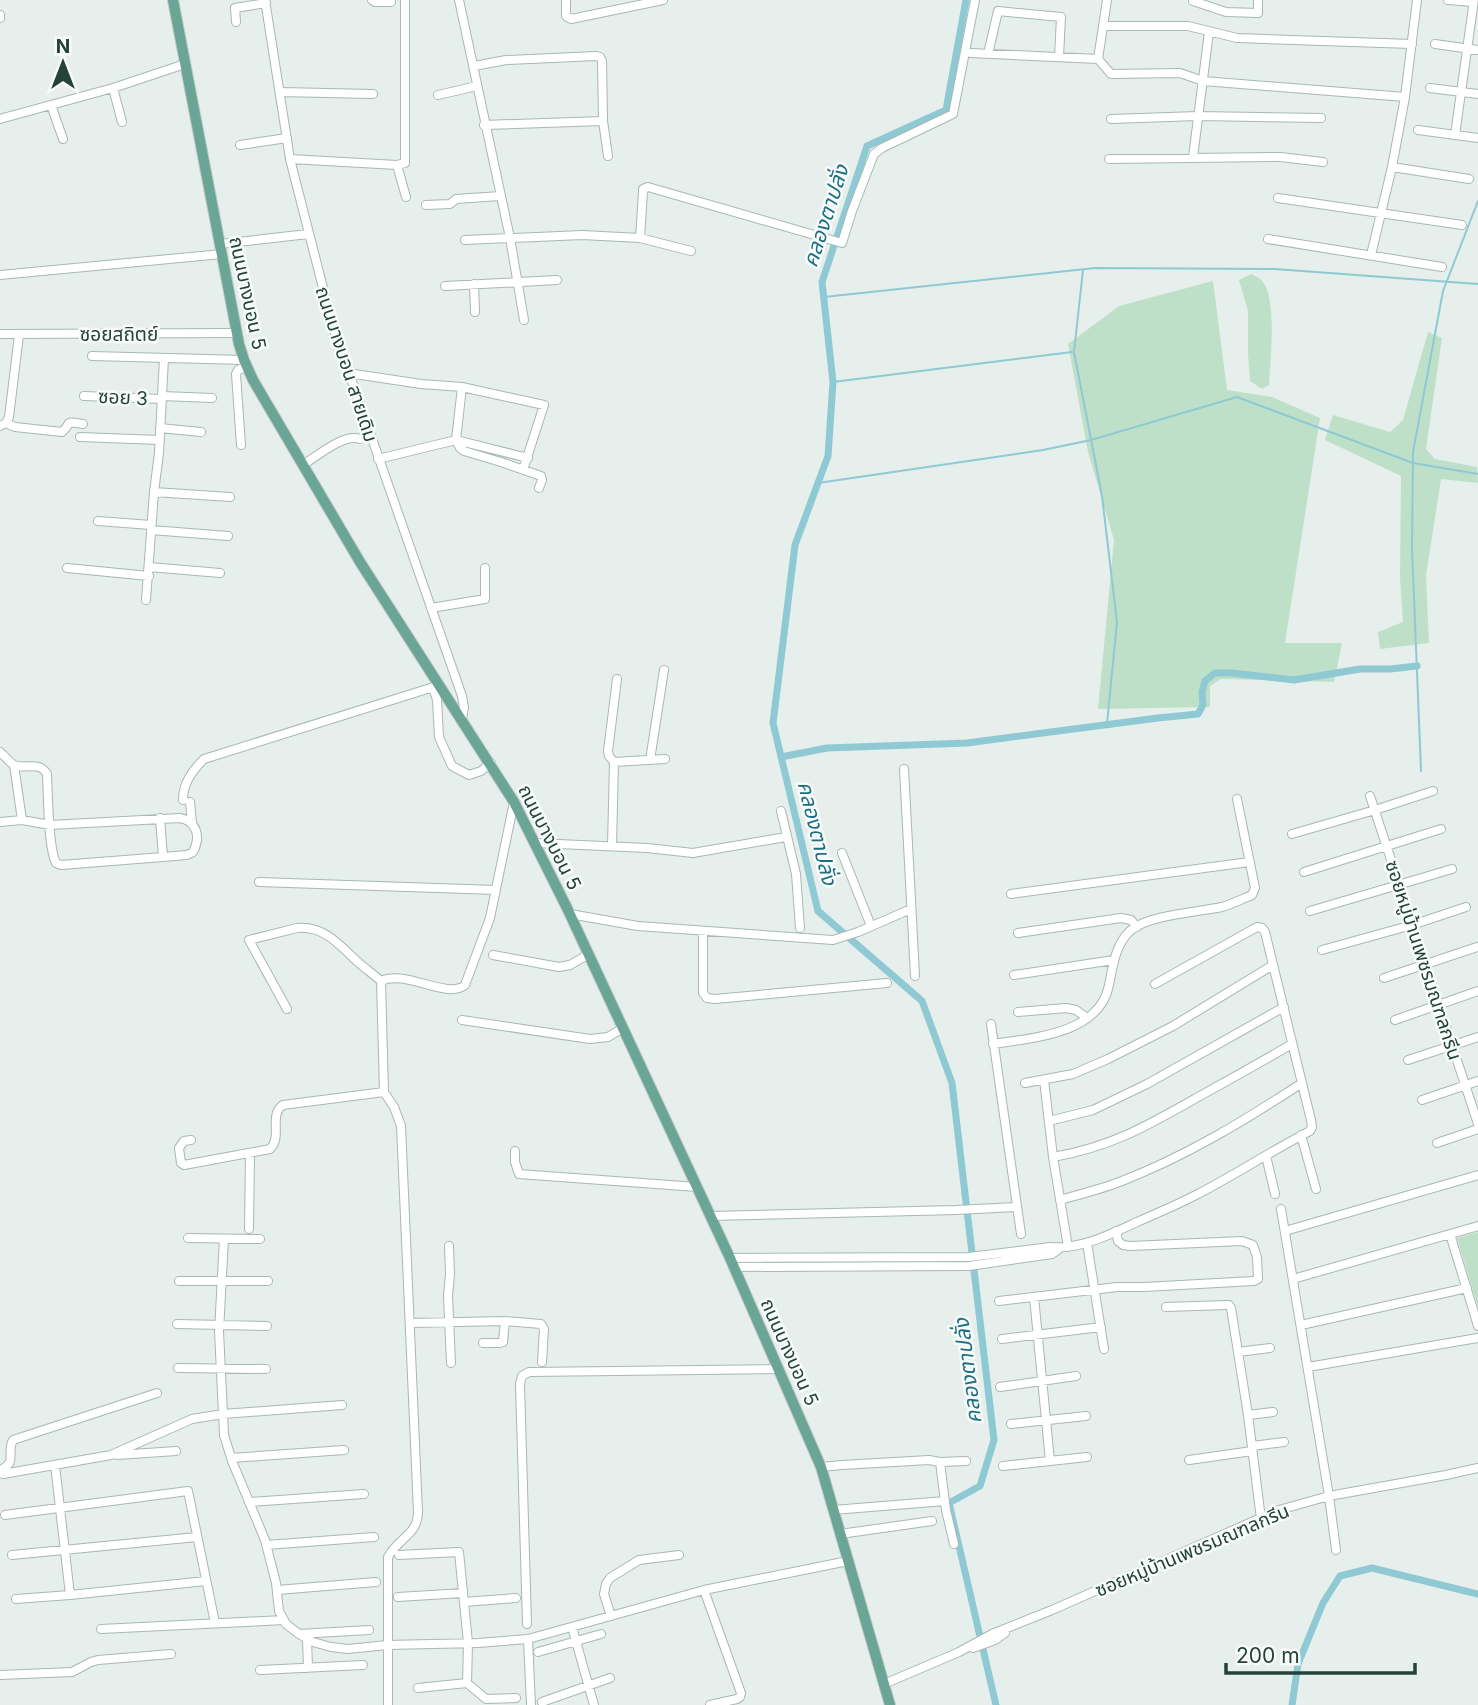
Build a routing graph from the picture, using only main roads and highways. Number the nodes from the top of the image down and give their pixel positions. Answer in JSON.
{"nodes":[{"id":1,"x":173,"y":0,"type":"edge"},
{"id":2,"x":890,"y":1705,"type":"edge"}],
"edges":[{"from":1,"to":2,"type":"main road","name":"ถนนบางบอน 5"}]}
